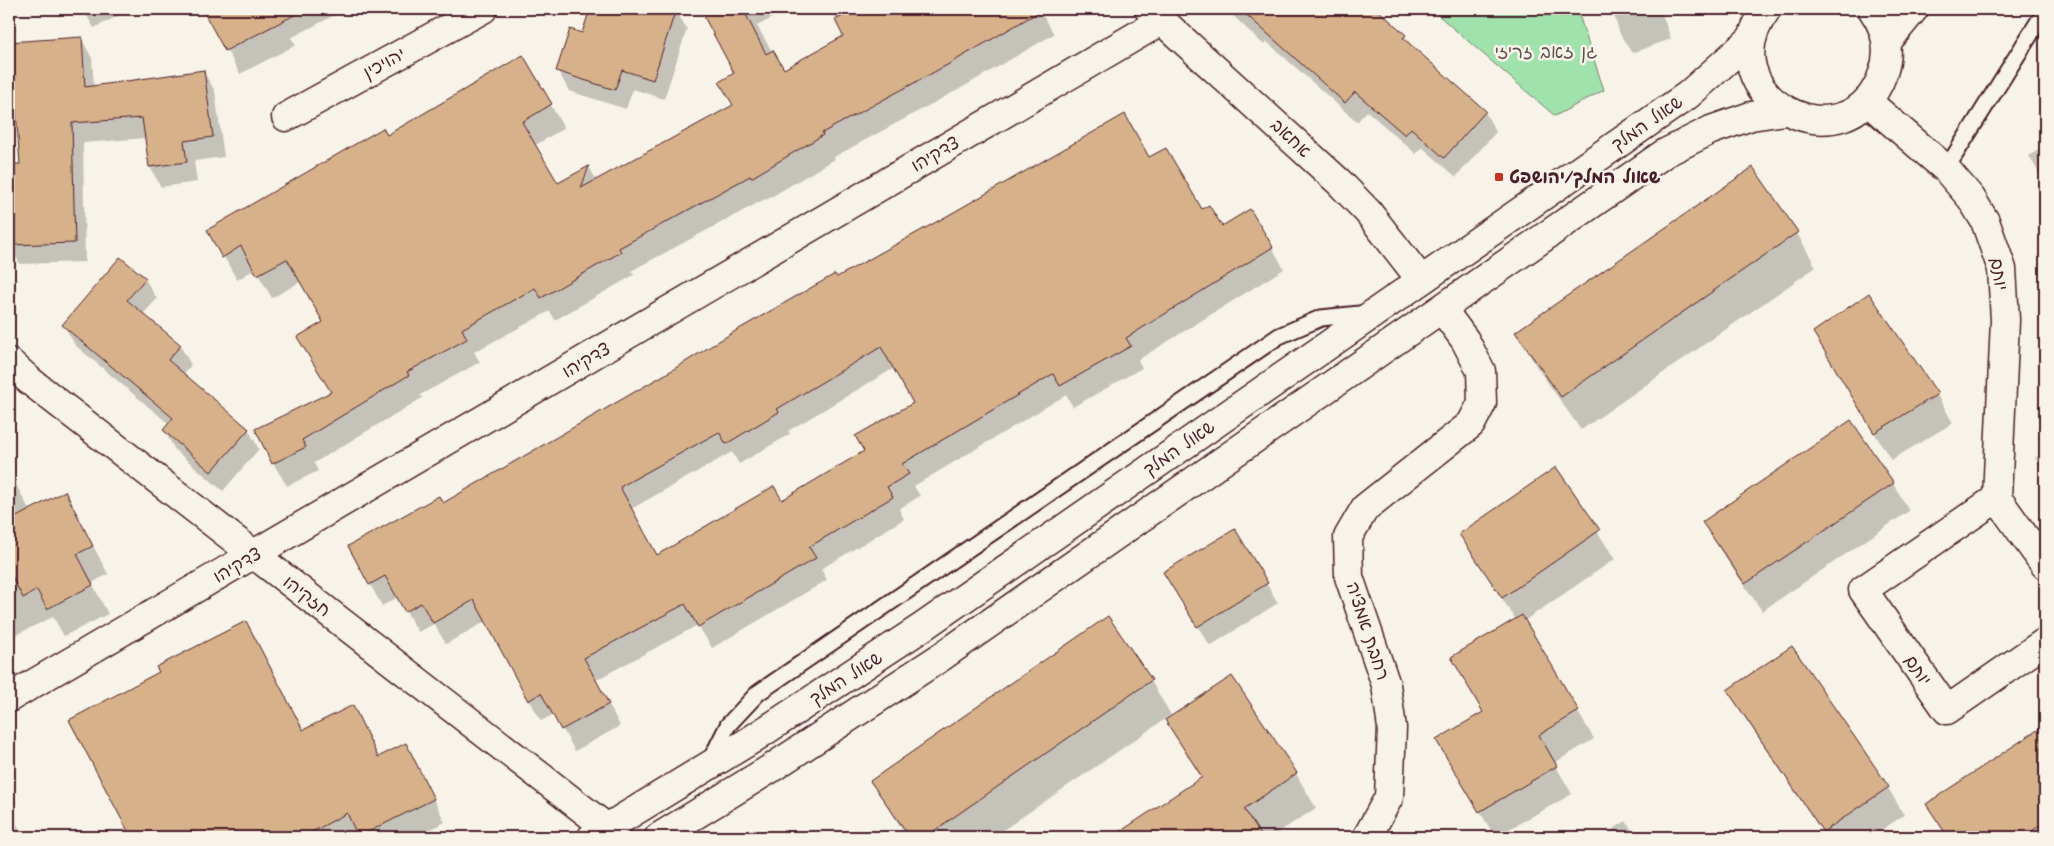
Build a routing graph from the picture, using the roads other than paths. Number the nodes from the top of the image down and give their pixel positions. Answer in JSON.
{"nodes":[{"id":1,"x":483,"y":9,"type":"edge"},
{"id":2,"x":1767,"y":9,"type":"edge"},
{"id":3,"x":1872,"y":9,"type":"edge"},
{"id":4,"x":1914,"y":9,"type":"edge"},
{"id":5,"x":2045,"y":11,"type":"edge"},
{"id":6,"x":1156,"y":14,"type":"edge"},
{"id":7,"x":1752,"y":38,"type":"junction"},
{"id":8,"x":1887,"y":42,"type":"junction"},
{"id":9,"x":1867,"y":101,"type":"junction"},
{"id":10,"x":1785,"y":111,"type":"junction"},
{"id":11,"x":286,"y":117,"type":"dead end"},
{"id":12,"x":1946,"y":169,"type":"junction"},
{"id":13,"x":1421,"y":280,"type":"junction"},
{"id":14,"x":1442,"y":308,"type":"junction"},
{"id":15,"x":1373,"y":313,"type":"junction"},
{"id":16,"x":9,"y":362,"type":"edge"},
{"id":17,"x":1997,"y":498,"type":"junction"},
{"id":18,"x":255,"y":555,"type":"junction"},
{"id":19,"x":2045,"y":565,"type":"edge"},
{"id":20,"x":2045,"y":642,"type":"edge"},
{"id":21,"x":9,"y":698,"type":"edge"},
{"id":22,"x":708,"y":766,"type":"junction"},
{"id":23,"x":599,"y":833,"type":"edge"},
{"id":24,"x":659,"y":837,"type":"edge"},
{"id":25,"x":1367,"y":837,"type":"edge"}],
"edges":[{"from":1,"to":11,"type":"street","name":"יהויכין"},
{"from":2,"to":7,"type":"street"},
{"from":3,"to":8,"type":"street"},
{"from":4,"to":8,"type":"street"},
{"from":5,"to":12,"type":"lane"},
{"from":6,"to":13,"type":"street","name":"אחאב"},
{"from":6,"to":18,"type":"street","name":"צדקיהו"},
{"from":7,"to":10,"type":"street"},
{"from":7,"to":13,"type":"street","name":"שאול המלך"},
{"from":8,"to":9,"type":"street"},
{"from":9,"to":10,"type":"street"},
{"from":9,"to":12,"type":"street","name":"יותם"},
{"from":10,"to":14,"type":"street","name":"שאול המלך"},
{"from":12,"to":17,"type":"street","name":"יותם"},
{"from":13,"to":15,"type":"street","name":"שאול המלך"},
{"from":14,"to":24,"type":"street","name":"שאול המלך"},
{"from":14,"to":25,"type":"street","name":"רחבת אמציה"},
{"from":15,"to":22,"type":"street","name":"שאול המלך"},
{"from":15,"to":22,"type":"lane"},
{"from":16,"to":18,"type":"street","name":"חזקיהו"},
{"from":17,"to":19,"type":"street"},
{"from":17,"to":20,"type":"street","name":"יותם"},
{"from":18,"to":21,"type":"street","name":"צדקיהו"},
{"from":18,"to":23,"type":"street","name":"חזקיהו"},
{"from":22,"to":23,"type":"street","name":"שאול המלך"}]}
